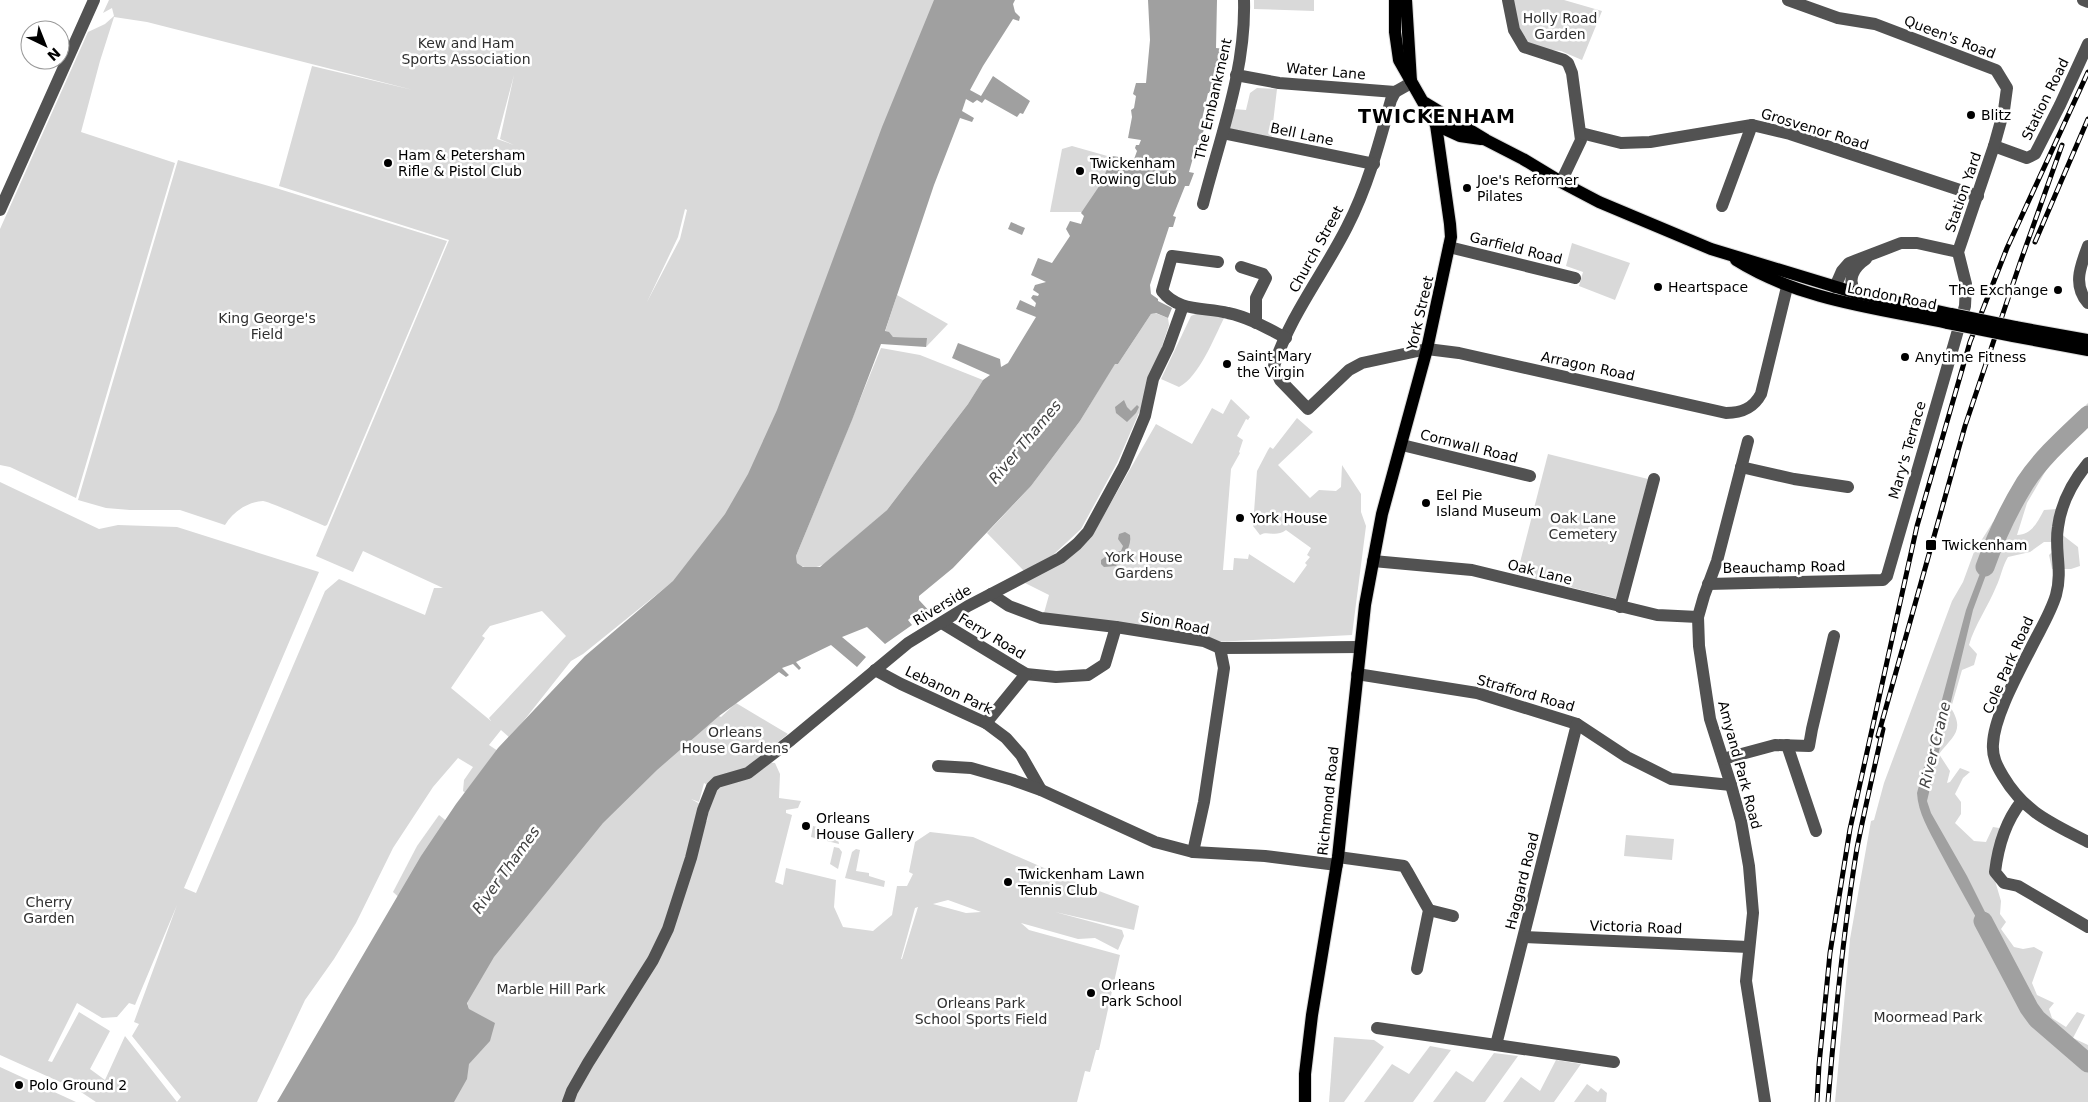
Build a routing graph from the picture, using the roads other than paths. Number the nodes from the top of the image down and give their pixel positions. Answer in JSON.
{"nodes":[{"id":1,"x":94,"y":0,"type":"edge"},
{"id":2,"x":1244,"y":0,"type":"edge"},
{"id":3,"x":1395,"y":0,"type":"edge"},
{"id":4,"x":1406,"y":0,"type":"edge"},
{"id":5,"x":1508,"y":0,"type":"edge"},
{"id":6,"x":1788,"y":0,"type":"edge"},
{"id":7,"x":2083,"y":0,"type":"edge"},
{"id":8,"x":2088,"y":2,"type":"edge"},
{"id":9,"x":2088,"y":44,"type":"edge"},
{"id":10,"x":1236,"y":75,"type":"junction"},
{"id":11,"x":1411,"y":83,"type":"junction"},
{"id":12,"x":1395,"y":92,"type":"junction"},
{"id":13,"x":1423,"y":102,"type":"junction"},
{"id":14,"x":1752,"y":125,"type":"junction"},
{"id":15,"x":1436,"y":126,"type":"junction"},
{"id":16,"x":1223,"y":133,"type":"junction"},
{"id":17,"x":1581,"y":133,"type":"junction"},
{"id":18,"x":1486,"y":140,"type":"junction"},
{"id":19,"x":1994,"y":146,"type":"junction"},
{"id":20,"x":1374,"y":164,"type":"junction"},
{"id":21,"x":1561,"y":182,"type":"junction"},
{"id":22,"x":1978,"y":196,"type":"junction"},
{"id":23,"x":1203,"y":204,"type":"dead end"},
{"id":24,"x":1722,"y":206,"type":"dead end"},
{"id":25,"x":0,"y":210,"type":"edge"},
{"id":26,"x":2088,"y":246,"type":"edge"},
{"id":27,"x":1450,"y":248,"type":"junction"},
{"id":28,"x":1958,"y":252,"type":"junction"},
{"id":29,"x":1870,"y":256,"type":"junction"},
{"id":30,"x":1218,"y":262,"type":"dead end"},
{"id":31,"x":1241,"y":267,"type":"dead end"},
{"id":32,"x":1575,"y":278,"type":"dead end"},
{"id":33,"x":1789,"y":280,"type":"junction"},
{"id":34,"x":1833,"y":293,"type":"junction"},
{"id":35,"x":1856,"y":293,"type":"junction"},
{"id":36,"x":2088,"y":302,"type":"edge"},
{"id":37,"x":1183,"y":306,"type":"junction"},
{"id":38,"x":1965,"y":306,"type":"joint"},
{"id":39,"x":1950,"y":318,"type":"junction"},
{"id":40,"x":1256,"y":323,"type":"junction"},
{"id":41,"x":2014,"y":331,"type":"junction"},
{"id":42,"x":1286,"y":338,"type":"junction"},
{"id":43,"x":2088,"y":340,"type":"edge"},
{"id":44,"x":1427,"y":349,"type":"junction"},
{"id":45,"x":2088,"y":350,"type":"edge"},
{"id":46,"x":1308,"y":409,"type":"joint"},
{"id":47,"x":1748,"y":441,"type":"dead end"},
{"id":48,"x":1402,"y":445,"type":"junction"},
{"id":49,"x":2088,"y":463,"type":"edge"},
{"id":50,"x":1741,"y":467,"type":"junction"},
{"id":51,"x":1530,"y":476,"type":"dead end"},
{"id":52,"x":1654,"y":479,"type":"dead end"},
{"id":53,"x":1848,"y":487,"type":"dead end"},
{"id":54,"x":1385,"y":503,"type":"joint"},
{"id":55,"x":1373,"y":561,"type":"junction"},
{"id":56,"x":1862,"y":580,"type":"joint"},
{"id":57,"x":1708,"y":584,"type":"junction"},
{"id":58,"x":991,"y":594,"type":"junction"},
{"id":59,"x":1620,"y":607,"type":"junction"},
{"id":60,"x":1698,"y":617,"type":"junction"},
{"id":61,"x":942,"y":623,"type":"junction"},
{"id":62,"x":1116,"y":627,"type":"junction"},
{"id":63,"x":1834,"y":636,"type":"dead end"},
{"id":64,"x":1360,"y":647,"type":"junction"},
{"id":65,"x":1220,"y":648,"type":"junction"},
{"id":66,"x":875,"y":670,"type":"junction"},
{"id":67,"x":1026,"y":674,"type":"junction"},
{"id":68,"x":1358,"y":674,"type":"junction"},
{"id":69,"x":986,"y":723,"type":"junction"},
{"id":70,"x":1577,"y":724,"type":"junction"},
{"id":71,"x":1787,"y":745,"type":"junction"},
{"id":72,"x":1723,"y":759,"type":"junction"},
{"id":73,"x":938,"y":766,"type":"dead end"},
{"id":74,"x":1731,"y":785,"type":"junction"},
{"id":75,"x":1041,"y":790,"type":"junction"},
{"id":76,"x":2021,"y":802,"type":"junction"},
{"id":77,"x":1816,"y":831,"type":"dead end"},
{"id":78,"x":2088,"y":842,"type":"edge"},
{"id":79,"x":1193,"y":852,"type":"junction"},
{"id":80,"x":1338,"y":861,"type":"junction"},
{"id":81,"x":1429,"y":910,"type":"junction"},
{"id":82,"x":1453,"y":916,"type":"dead end"},
{"id":83,"x":2088,"y":927,"type":"edge"},
{"id":84,"x":1524,"y":937,"type":"junction"},
{"id":85,"x":1748,"y":947,"type":"junction"},
{"id":86,"x":1416,"y":969,"type":"dead end"},
{"id":87,"x":1378,"y":1028,"type":"dead end"},
{"id":88,"x":1496,"y":1045,"type":"junction"},
{"id":89,"x":1614,"y":1062,"type":"dead end"},
{"id":90,"x":568,"y":1102,"type":"edge"},
{"id":91,"x":1304,"y":1102,"type":"edge"},
{"id":92,"x":1765,"y":1102,"type":"edge"}],
"edges":[{"from":1,"to":25,"type":"street"},
{"from":2,"to":10,"type":"street","name":"The Embankment"},
{"from":3,"to":11,"type":"main road","name":"London Road"},
{"from":4,"to":11,"type":"main road"},
{"from":5,"to":17,"type":"street"},
{"from":6,"to":19,"type":"street","name":"Queen's Road"},
{"from":7,"to":8,"type":"street"},
{"from":9,"to":19,"type":"street","name":"Station Road"},
{"from":10,"to":12,"type":"street","name":"Water Lane"},
{"from":10,"to":16,"type":"street","name":"The Embankment"},
{"from":11,"to":12,"type":"street"},
{"from":11,"to":13,"type":"main road","name":"London Road"},
{"from":12,"to":20,"type":"street","name":"Church Street"},
{"from":13,"to":15,"type":"main road","name":"London Road"},
{"from":13,"to":18,"type":"main road","name":"London Road"},
{"from":14,"to":17,"type":"street","name":"Grosvenor Road"},
{"from":14,"to":22,"type":"street","name":"Grosvenor Road"},
{"from":14,"to":24,"type":"street"},
{"from":15,"to":18,"type":"main road","name":"London Road"},
{"from":15,"to":27,"type":"main road","name":"York Street"},
{"from":16,"to":20,"type":"street","name":"Bell Lane"},
{"from":16,"to":23,"type":"street","name":"The Embankment"},
{"from":17,"to":21,"type":"street"},
{"from":18,"to":21,"type":"main road","name":"London Road"},
{"from":19,"to":22,"type":"street","name":"Station Yard"},
{"from":20,"to":42,"type":"street","name":"Church Street"},
{"from":21,"to":33,"type":"main road","name":"London Road"},
{"from":22,"to":28,"type":"street","name":"Station Yard"},
{"from":26,"to":36,"type":"street"},
{"from":27,"to":32,"type":"street","name":"Garfield Road"},
{"from":27,"to":44,"type":"main road","name":"York Street"},
{"from":28,"to":29,"type":"street"},
{"from":28,"to":38,"type":"street","name":"Station Yard"},
{"from":29,"to":34,"type":"street"},
{"from":29,"to":35,"type":"street"},
{"from":30,"to":37,"type":"street"},
{"from":31,"to":40,"type":"street"},
{"from":33,"to":34,"type":"main road","name":"London Road"},
{"from":33,"to":44,"type":"street","name":"Arragon Road"},
{"from":34,"to":35,"type":"main road","name":"London Road"},
{"from":34,"to":39,"type":"main road","name":"London Road"},
{"from":35,"to":39,"type":"main road","name":"London Road"},
{"from":37,"to":40,"type":"street"},
{"from":37,"to":58,"type":"street","name":"Riverside"},
{"from":38,"to":56,"type":"street","name":"Mary's Terrace"},
{"from":39,"to":41,"type":"main road","name":"London Road","bridge":true},
{"from":40,"to":42,"type":"street"},
{"from":41,"to":43,"type":"main road","name":"London Road"},
{"from":41,"to":45,"type":"main road","name":"London Road"},
{"from":42,"to":46,"type":"street","name":"Church Street"},
{"from":44,"to":46,"type":"street","name":"Arragon Road"},
{"from":44,"to":48,"type":"main road","name":"York Street"},
{"from":47,"to":50,"type":"street","name":"Amyand Park Road"},
{"from":48,"to":51,"type":"street","name":"Cornwall Road"},
{"from":48,"to":54,"type":"main road","name":"York Street"},
{"from":49,"to":76,"type":"street","name":"Cole Park Road"},
{"from":50,"to":53,"type":"street"},
{"from":50,"to":57,"type":"street","name":"Amyand Park Road"},
{"from":52,"to":59,"type":"street"},
{"from":54,"to":55,"type":"main road","name":"Richmond Road"},
{"from":55,"to":59,"type":"street","name":"Oak Lane"},
{"from":55,"to":64,"type":"main road","name":"Richmond Road"},
{"from":56,"to":57,"type":"street","name":"Beauchamp Road"},
{"from":57,"to":60,"type":"street","name":"Amyand Park Road"},
{"from":58,"to":61,"type":"street","name":"Riverside"},
{"from":58,"to":62,"type":"street","name":"Sion Road"},
{"from":59,"to":60,"type":"street","name":"Oak Lane"},
{"from":60,"to":72,"type":"street","name":"Amyand Park Road"},
{"from":61,"to":66,"type":"street","name":"Riverside"},
{"from":61,"to":67,"type":"street","name":"Ferry Road"},
{"from":62,"to":65,"type":"street","name":"Sion Road"},
{"from":62,"to":67,"type":"street","name":"Ferry Road"},
{"from":63,"to":71,"type":"street"},
{"from":64,"to":65,"type":"street","name":"Sion Road"},
{"from":64,"to":68,"type":"main road","name":"Richmond Road"},
{"from":65,"to":79,"type":"street"},
{"from":66,"to":69,"type":"street","name":"Lebanon Park"},
{"from":66,"to":90,"type":"street","name":"Riverside"},
{"from":67,"to":69,"type":"street"},
{"from":68,"to":70,"type":"street","name":"Strafford Road"},
{"from":68,"to":80,"type":"main road","name":"Richmond Road"},
{"from":69,"to":75,"type":"street","name":"Lebanon Park"},
{"from":70,"to":74,"type":"street","name":"Strafford Road"},
{"from":70,"to":84,"type":"street","name":"Haggard Road"},
{"from":71,"to":72,"type":"street"},
{"from":71,"to":77,"type":"street"},
{"from":72,"to":74,"type":"street","name":"Amyand Park Road"},
{"from":73,"to":75,"type":"street"},
{"from":74,"to":85,"type":"street","name":"Amyand Park Road"},
{"from":75,"to":79,"type":"street"},
{"from":76,"to":78,"type":"street","name":"Cole Park Road"},
{"from":76,"to":83,"type":"street"},
{"from":79,"to":80,"type":"street"},
{"from":80,"to":81,"type":"street"},
{"from":80,"to":91,"type":"main road","name":"Richmond Road"},
{"from":81,"to":82,"type":"street"},
{"from":81,"to":86,"type":"street"},
{"from":84,"to":85,"type":"street","name":"Victoria Road"},
{"from":84,"to":88,"type":"street","name":"Haggard Road"},
{"from":85,"to":92,"type":"street","name":"Amyand Park Road"},
{"from":87,"to":88,"type":"street"},
{"from":88,"to":89,"type":"street"}]}
